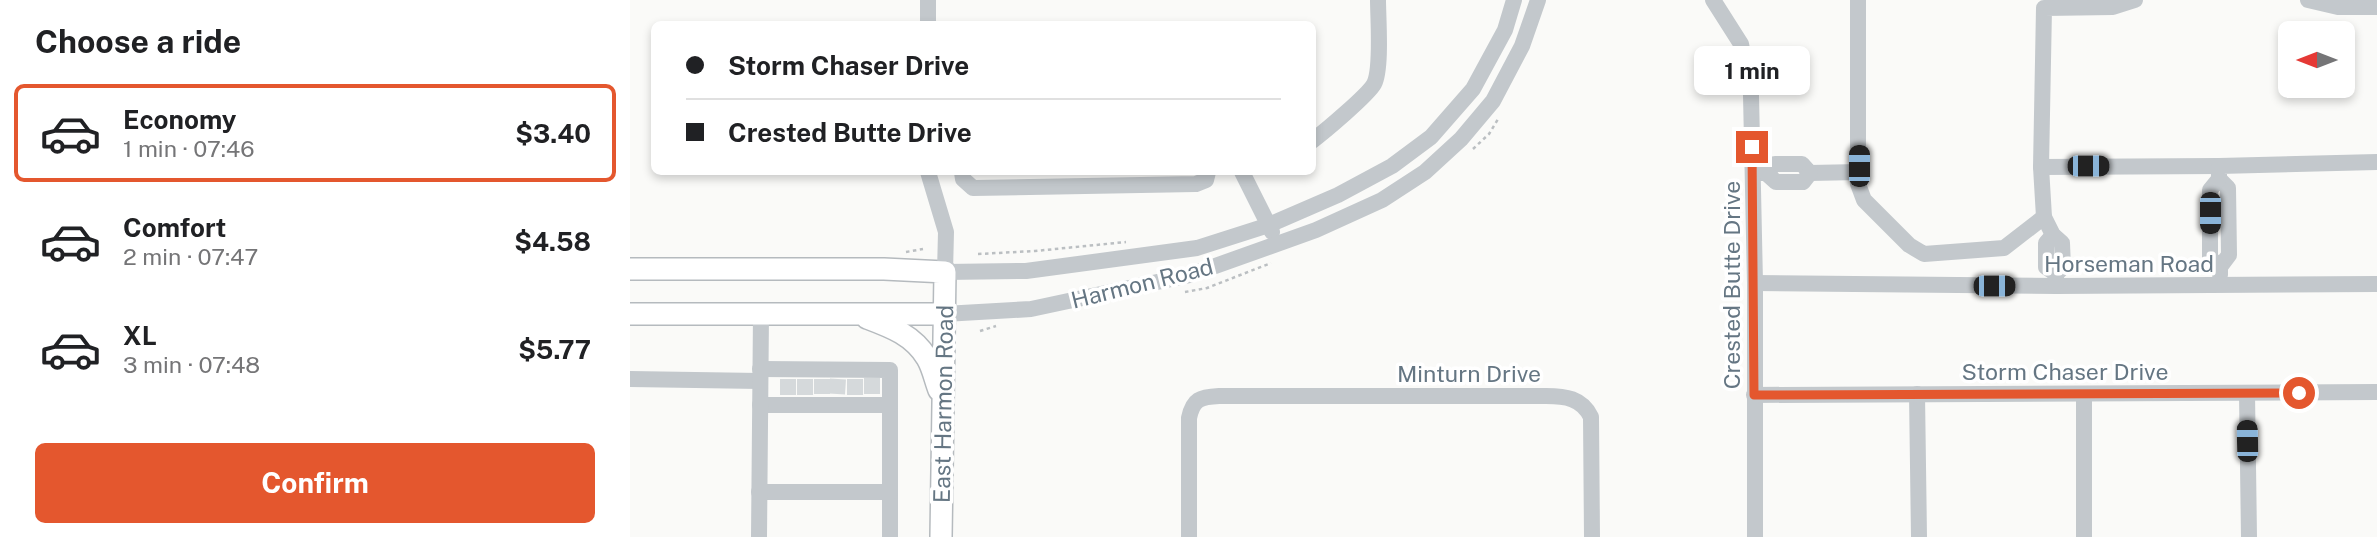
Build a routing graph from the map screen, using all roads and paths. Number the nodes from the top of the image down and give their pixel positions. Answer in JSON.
{"nodes":[{"id":1,"x":928,"y":0,"type":"edge"},
{"id":2,"x":1378,"y":0,"type":"edge"},
{"id":3,"x":1514,"y":0,"type":"edge"},
{"id":4,"x":1538,"y":0,"type":"edge"},
{"id":5,"x":1713,"y":0,"type":"edge"},
{"id":6,"x":1858,"y":0,"type":"edge"},
{"id":7,"x":2135,"y":0,"type":"edge"},
{"id":8,"x":2308,"y":0,"type":"edge"},
{"id":9,"x":2044,"y":4,"type":"edge"},
{"id":10,"x":2377,"y":6,"type":"edge"},
{"id":11,"x":928,"y":21,"type":"edge"},
{"id":12,"x":1316,"y":138,"type":"edge"},
{"id":13,"x":2377,"y":162,"type":"edge"},
{"id":14,"x":2040,"y":167,"type":"junction"},
{"id":15,"x":1859,"y":172,"type":"junction"},
{"id":16,"x":2219,"y":172,"type":"junction"},
{"id":17,"x":1759,"y":173,"type":"junction"},
{"id":18,"x":929,"y":175,"type":"edge"},
{"id":19,"x":962,"y":175,"type":"edge"},
{"id":20,"x":1207,"y":175,"type":"edge"},
{"id":21,"x":1244,"y":175,"type":"edge"},
{"id":22,"x":2044,"y":218,"type":"junction"},
{"id":23,"x":1269,"y":225,"type":"junction"},
{"id":24,"x":1128,"y":242,"type":"dead end"},
{"id":25,"x":1277,"y":244,"type":"junction"},
{"id":26,"x":978,"y":254,"type":"dead end"},
{"id":27,"x":630,"y":269,"type":"edge"},
{"id":28,"x":945,"y":272,"type":"junction"},
{"id":29,"x":2056,"y":280,"type":"junction"},
{"id":30,"x":1755,"y":283,"type":"junction"},
{"id":31,"x":2377,"y":284,"type":"edge"},
{"id":32,"x":2220,"y":286,"type":"junction"},
{"id":33,"x":630,"y":314,"type":"edge"},
{"id":34,"x":761,"y":314,"type":"junction"},
{"id":35,"x":855,"y":314,"type":"junction"},
{"id":36,"x":944,"y":314,"type":"junction"},
{"id":37,"x":760,"y":375,"type":"junction"},
{"id":38,"x":630,"y":379,"type":"edge"},
{"id":39,"x":788,"y":387,"type":"junction"},
{"id":40,"x":821,"y":387,"type":"junction"},
{"id":41,"x":855,"y":387,"type":"junction"},
{"id":42,"x":872,"y":387,"type":"junction"},
{"id":43,"x":2377,"y":392,"type":"edge"},
{"id":44,"x":2247,"y":393,"type":"junction"},
{"id":45,"x":1917,"y":394,"type":"junction"},
{"id":46,"x":2084,"y":394,"type":"junction"},
{"id":47,"x":1754,"y":395,"type":"junction"},
{"id":48,"x":944,"y":401,"type":"junction"},
{"id":49,"x":760,"y":405,"type":"junction"},
{"id":50,"x":890,"y":405,"type":"junction"},
{"id":51,"x":759,"y":492,"type":"junction"},
{"id":52,"x":890,"y":492,"type":"junction"},
{"id":53,"x":759,"y":537,"type":"edge"},
{"id":54,"x":890,"y":537,"type":"edge"},
{"id":55,"x":941,"y":537,"type":"edge"},
{"id":56,"x":1189,"y":537,"type":"edge"},
{"id":57,"x":1592,"y":537,"type":"edge"},
{"id":58,"x":1755,"y":537,"type":"edge"},
{"id":59,"x":1919,"y":537,"type":"edge"},
{"id":60,"x":2084,"y":537,"type":"edge"},
{"id":61,"x":2249,"y":537,"type":"edge"}],
"edges":[{"from":1,"to":11,"type":"street"},
{"from":2,"to":12,"type":"street"},
{"from":3,"to":23,"type":"street","name":"Harmon Road"},
{"from":4,"to":25,"type":"street","name":"Harmon Road"},
{"from":5,"to":17,"type":"street","name":"Crested Butte Drive"},
{"from":6,"to":15,"type":"street"},
{"from":7,"to":9,"type":"street"},
{"from":8,"to":10,"type":"street"},
{"from":9,"to":14,"type":"street"},
{"from":13,"to":16,"type":"street"},
{"from":14,"to":16,"type":"street"},
{"from":14,"to":22,"type":"street"},
{"from":15,"to":17,"type":"street"},
{"from":15,"to":22,"type":"street"},
{"from":16,"to":32,"type":"street"},
{"from":17,"to":30,"type":"street","name":"Crested Butte Drive"},
{"from":18,"to":28,"type":"street"},
{"from":19,"to":20,"type":"street"},
{"from":21,"to":23,"type":"street"},
{"from":22,"to":29,"type":"street"},
{"from":23,"to":25,"type":"street"},
{"from":23,"to":28,"type":"street","name":"Harmon Road"},
{"from":24,"to":26,"type":"path"},
{"from":25,"to":36,"type":"street","name":"Harmon Road"},
{"from":27,"to":28,"type":"main road","name":"Harmon Road"},
{"from":28,"to":36,"type":"main road","name":"East Harmon Road"},
{"from":29,"to":30,"type":"street","name":"Horseman Road"},
{"from":29,"to":32,"type":"street","name":"Horseman Road"},
{"from":30,"to":47,"type":"street","name":"Crested Butte Drive"},
{"from":31,"to":32,"type":"street","name":"Horseman Road"},
{"from":33,"to":34,"type":"main road","name":"Harmon Road"},
{"from":34,"to":35,"type":"main road","name":"Harmon Road"},
{"from":34,"to":37,"type":"street"},
{"from":35,"to":36,"type":"main road","name":"Harmon Road"},
{"from":35,"to":48,"type":"main road"},
{"from":36,"to":48,"type":"main road","name":"East Harmon Road"},
{"from":37,"to":38,"type":"street"},
{"from":37,"to":39,"type":"street"},
{"from":37,"to":49,"type":"street"},
{"from":39,"to":40,"type":"street"},
{"from":39,"to":40,"type":"street"},
{"from":39,"to":49,"type":"street"},
{"from":40,"to":41,"type":"street"},
{"from":40,"to":41,"type":"street"},
{"from":41,"to":42,"type":"street"},
{"from":41,"to":42,"type":"street"},
{"from":42,"to":50,"type":"street"},
{"from":42,"to":50,"type":"street"},
{"from":43,"to":44,"type":"street","name":"Storm Chaser Drive"},
{"from":44,"to":46,"type":"street","name":"Storm Chaser Drive"},
{"from":44,"to":61,"type":"street"},
{"from":45,"to":46,"type":"street","name":"Storm Chaser Drive"},
{"from":45,"to":47,"type":"street","name":"Storm Chaser Drive"},
{"from":45,"to":59,"type":"street"},
{"from":46,"to":60,"type":"street"},
{"from":47,"to":58,"type":"street","name":"Crested Butte Drive"},
{"from":48,"to":55,"type":"main road","name":"East Harmon Road"},
{"from":49,"to":51,"type":"street"},
{"from":50,"to":52,"type":"street"},
{"from":51,"to":52,"type":"street"},
{"from":51,"to":53,"type":"street"},
{"from":52,"to":54,"type":"street"},
{"from":56,"to":57,"type":"street","name":"Minturn Drive"}]}
